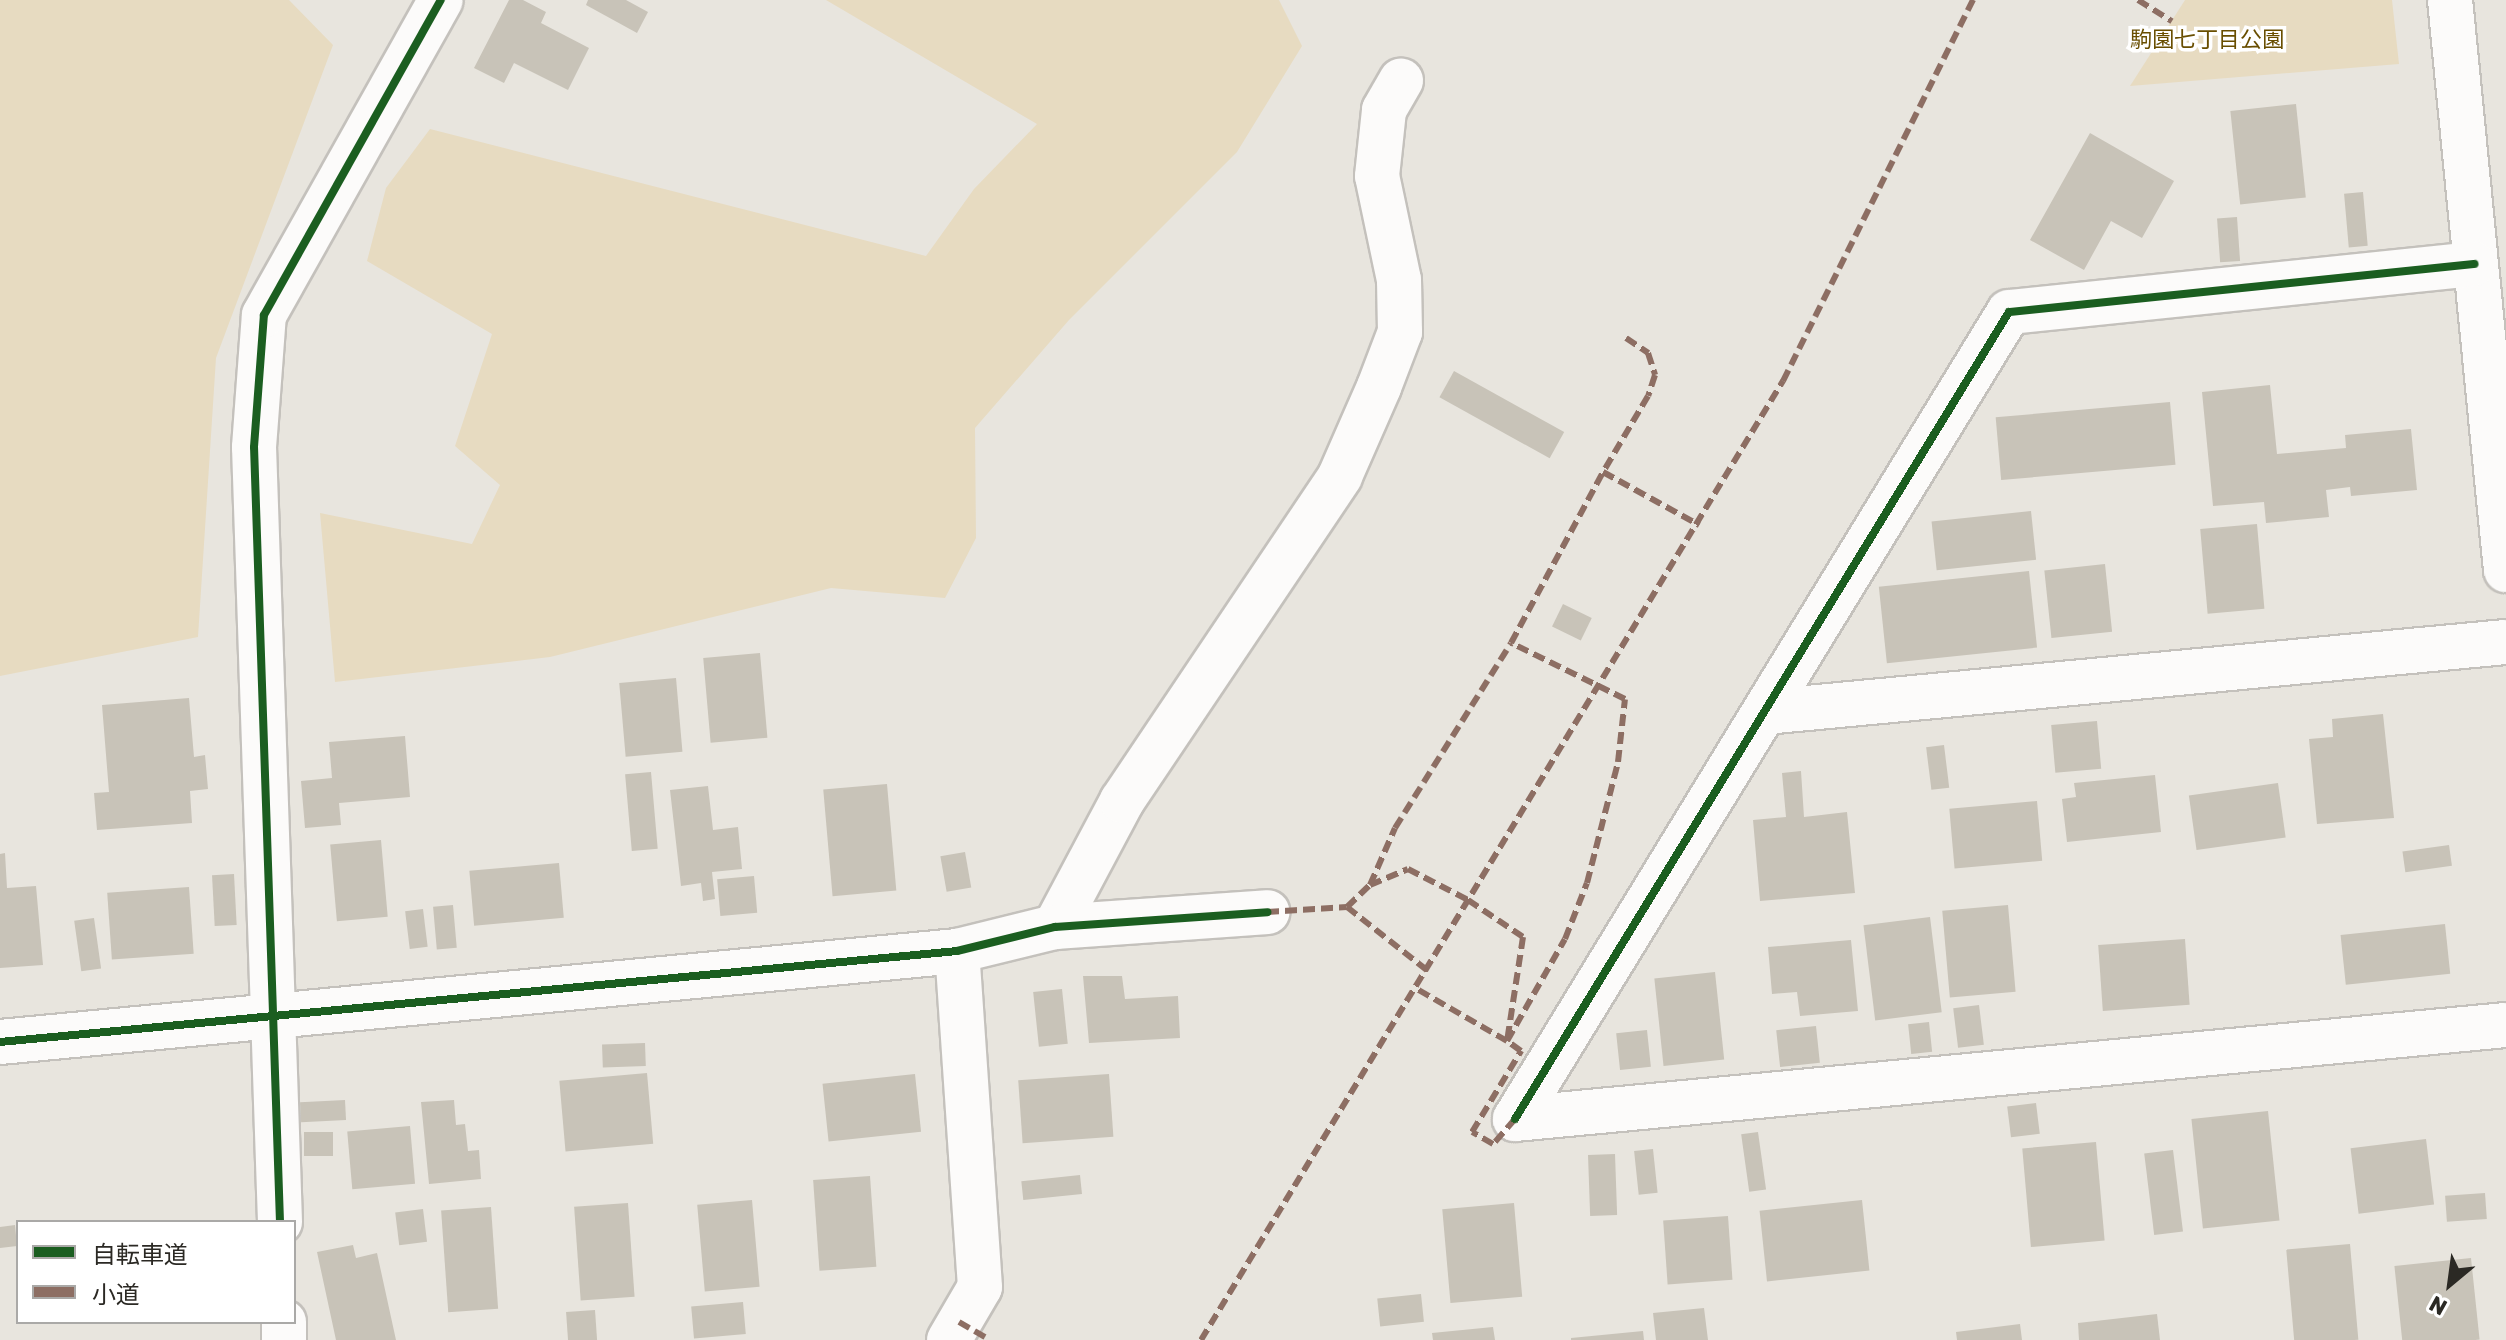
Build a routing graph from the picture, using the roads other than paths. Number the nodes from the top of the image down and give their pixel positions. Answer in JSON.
{"nodes":[{"id":1,"x":441,"y":0,"type":"edge"},
{"id":2,"x":2450,"y":0,"type":"edge"},
{"id":3,"x":1401,"y":80,"type":"dead end"},
{"id":4,"x":2475,"y":264,"type":"junction"},
{"id":5,"x":2503,"y":505,"type":"edge"},
{"id":6,"x":2506,"y":570,"type":"edge"},
{"id":7,"x":2506,"y":642,"type":"edge"},
{"id":8,"x":1765,"y":712,"type":"junction"},
{"id":9,"x":1267,"y":912,"type":"dead end"},
{"id":10,"x":1055,"y":927,"type":"junction"},
{"id":11,"x":957,"y":951,"type":"junction"},
{"id":12,"x":273,"y":1018,"type":"junction"},
{"id":13,"x":2506,"y":1025,"type":"edge"},
{"id":14,"x":0,"y":1042,"type":"edge"},
{"id":15,"x":280,"y":1220,"type":"edge"},
{"id":16,"x":949,"y":1340,"type":"edge"}],
"edges":[{"from":1,"to":12,"type":"street"},
{"from":2,"to":4,"type":"street"},
{"from":3,"to":10,"type":"street"},
{"from":4,"to":5,"type":"street"},
{"from":4,"to":8,"type":"street"},
{"from":5,"to":6,"type":"street"},
{"from":7,"to":8,"type":"street"},
{"from":8,"to":13,"type":"street"},
{"from":9,"to":10,"type":"street"},
{"from":10,"to":11,"type":"street"},
{"from":11,"to":12,"type":"street"},
{"from":11,"to":16,"type":"street"},
{"from":12,"to":14,"type":"street"},
{"from":12,"to":15,"type":"street"}]}
